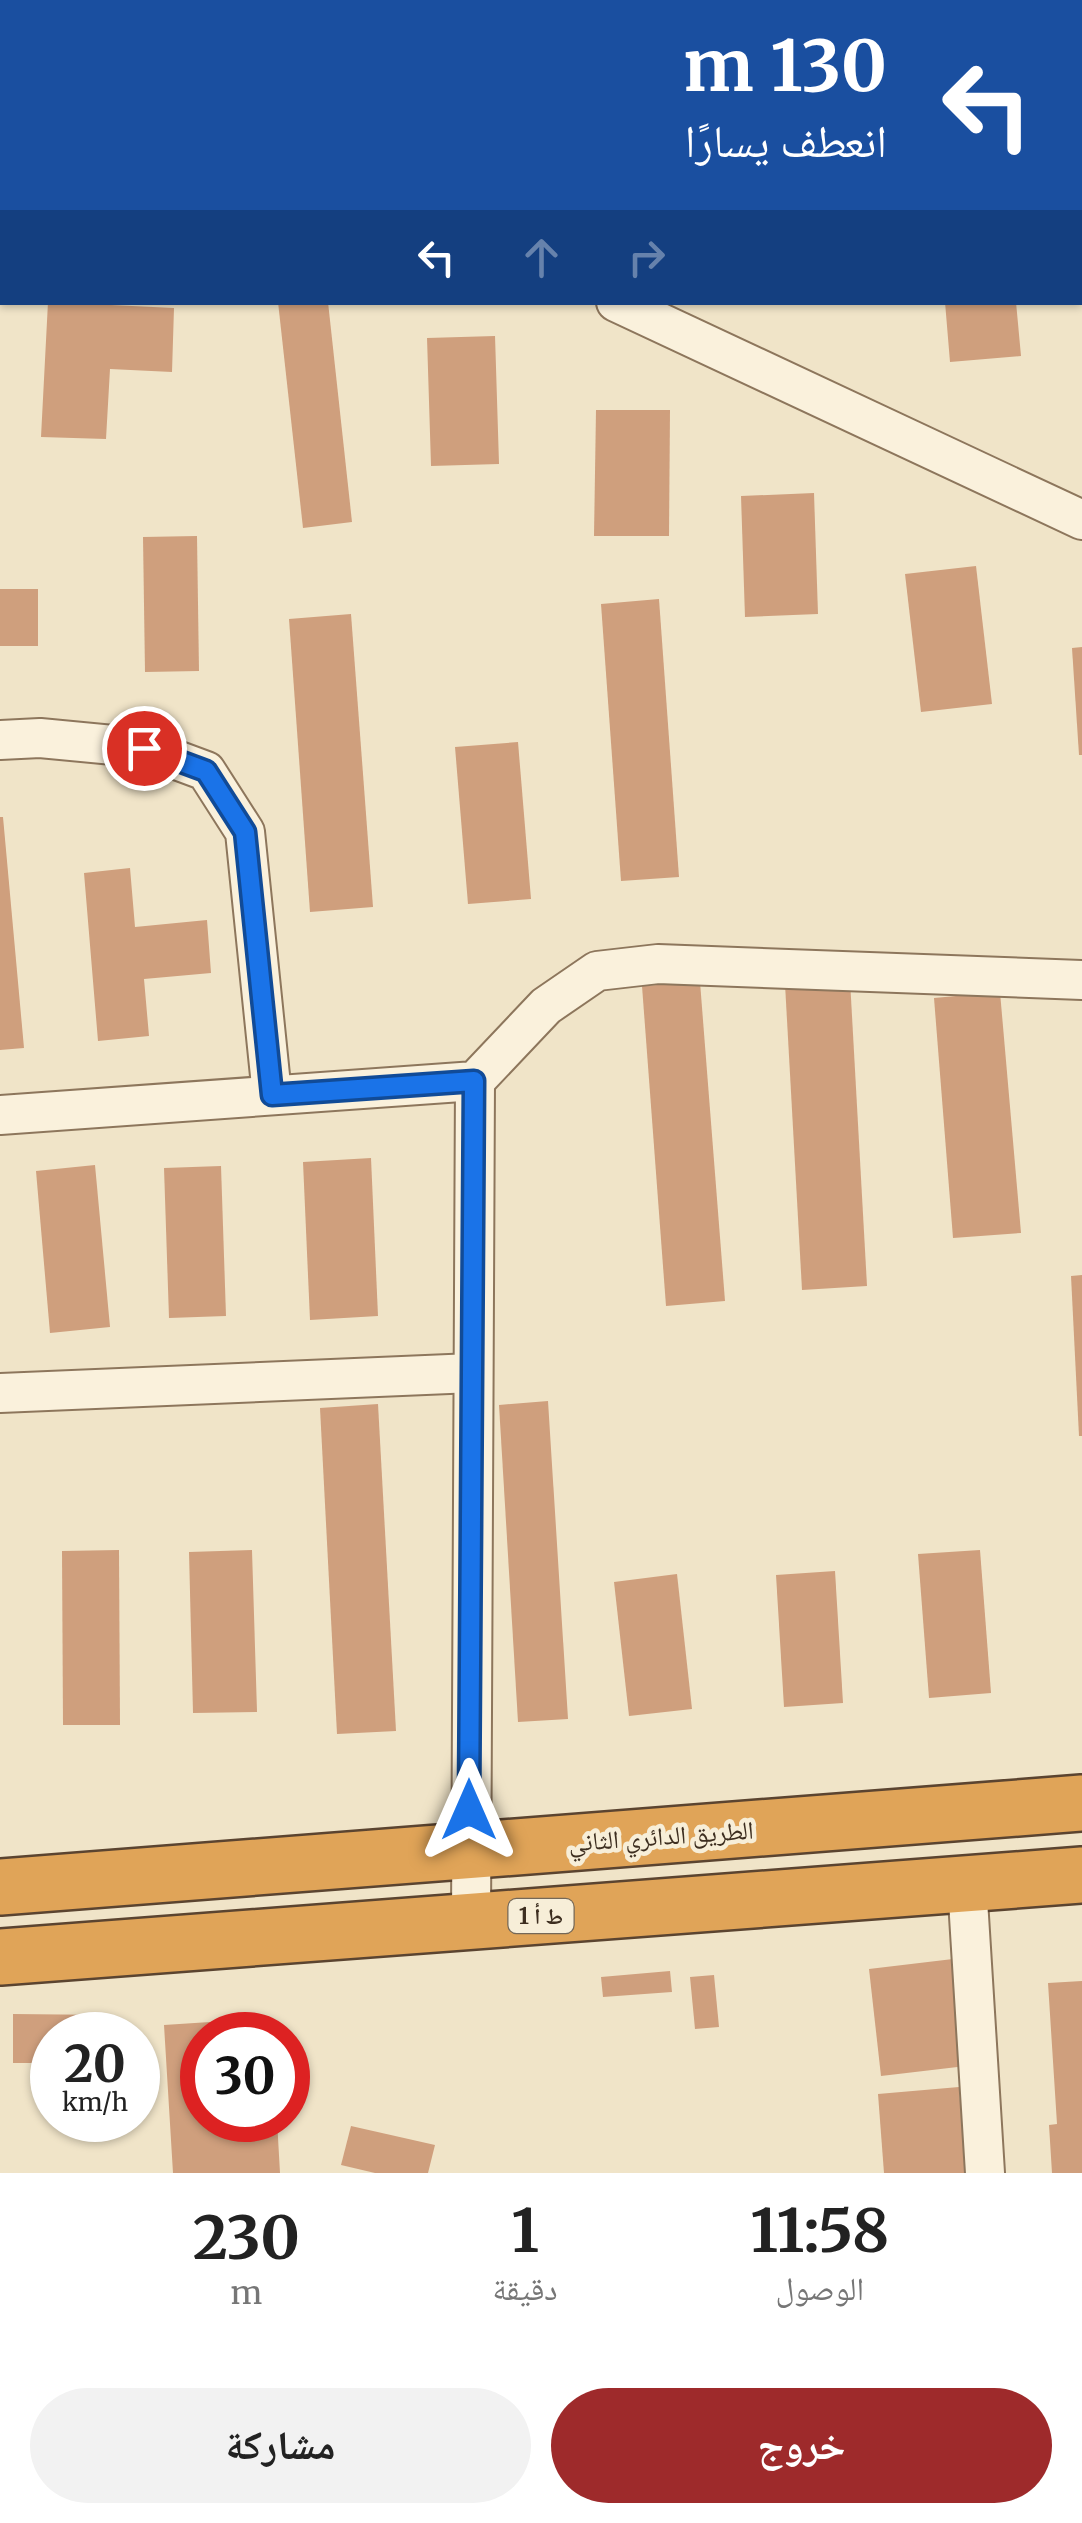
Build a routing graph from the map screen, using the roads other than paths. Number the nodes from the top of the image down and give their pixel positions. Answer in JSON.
{"nodes":[{"id":1,"x":622,"y":305,"type":"edge"},
{"id":2,"x":1082,"y":520,"type":"edge"},
{"id":3,"x":0,"y":740,"type":"edge"},
{"id":4,"x":1082,"y":980,"type":"edge"},
{"id":5,"x":474,"y":1081,"type":"junction"},
{"id":6,"x":272,"y":1095,"type":"junction"},
{"id":7,"x":0,"y":1115,"type":"edge"},
{"id":8,"x":472,"y":1373,"type":"junction"},
{"id":9,"x":0,"y":1393,"type":"edge"},
{"id":10,"x":1082,"y":1803,"type":"edge"},
{"id":11,"x":469,"y":1850,"type":"junction"},
{"id":12,"x":1082,"y":1875,"type":"edge"},
{"id":13,"x":967,"y":1884,"type":"junction"},
{"id":14,"x":0,"y":1887,"type":"edge"},
{"id":15,"x":470,"y":1922,"type":"junction"},
{"id":16,"x":0,"y":1957,"type":"edge"},
{"id":17,"x":985,"y":2173,"type":"edge"}],
"edges":[{"from":1,"to":2,"type":"street"},
{"from":3,"to":6,"type":"street"},
{"from":4,"to":5,"type":"street"},
{"from":5,"to":6,"type":"street"},
{"from":5,"to":8,"type":"street"},
{"from":6,"to":7,"type":"street"},
{"from":8,"to":9,"type":"street"},
{"from":8,"to":11,"type":"street"},
{"from":10,"to":11,"type":"highway","name":"الطريق الدائري الثاني"},
{"from":11,"to":14,"type":"highway","name":"الطريق الدائري الثاني"},
{"from":11,"to":15,"type":"street"},
{"from":12,"to":13,"type":"highway","number":"ط أ 1"},
{"from":13,"to":15,"type":"highway","number":"ط أ 1"},
{"from":13,"to":17,"type":"street"},
{"from":15,"to":16,"type":"highway","number":"ط أ 1"}]}
